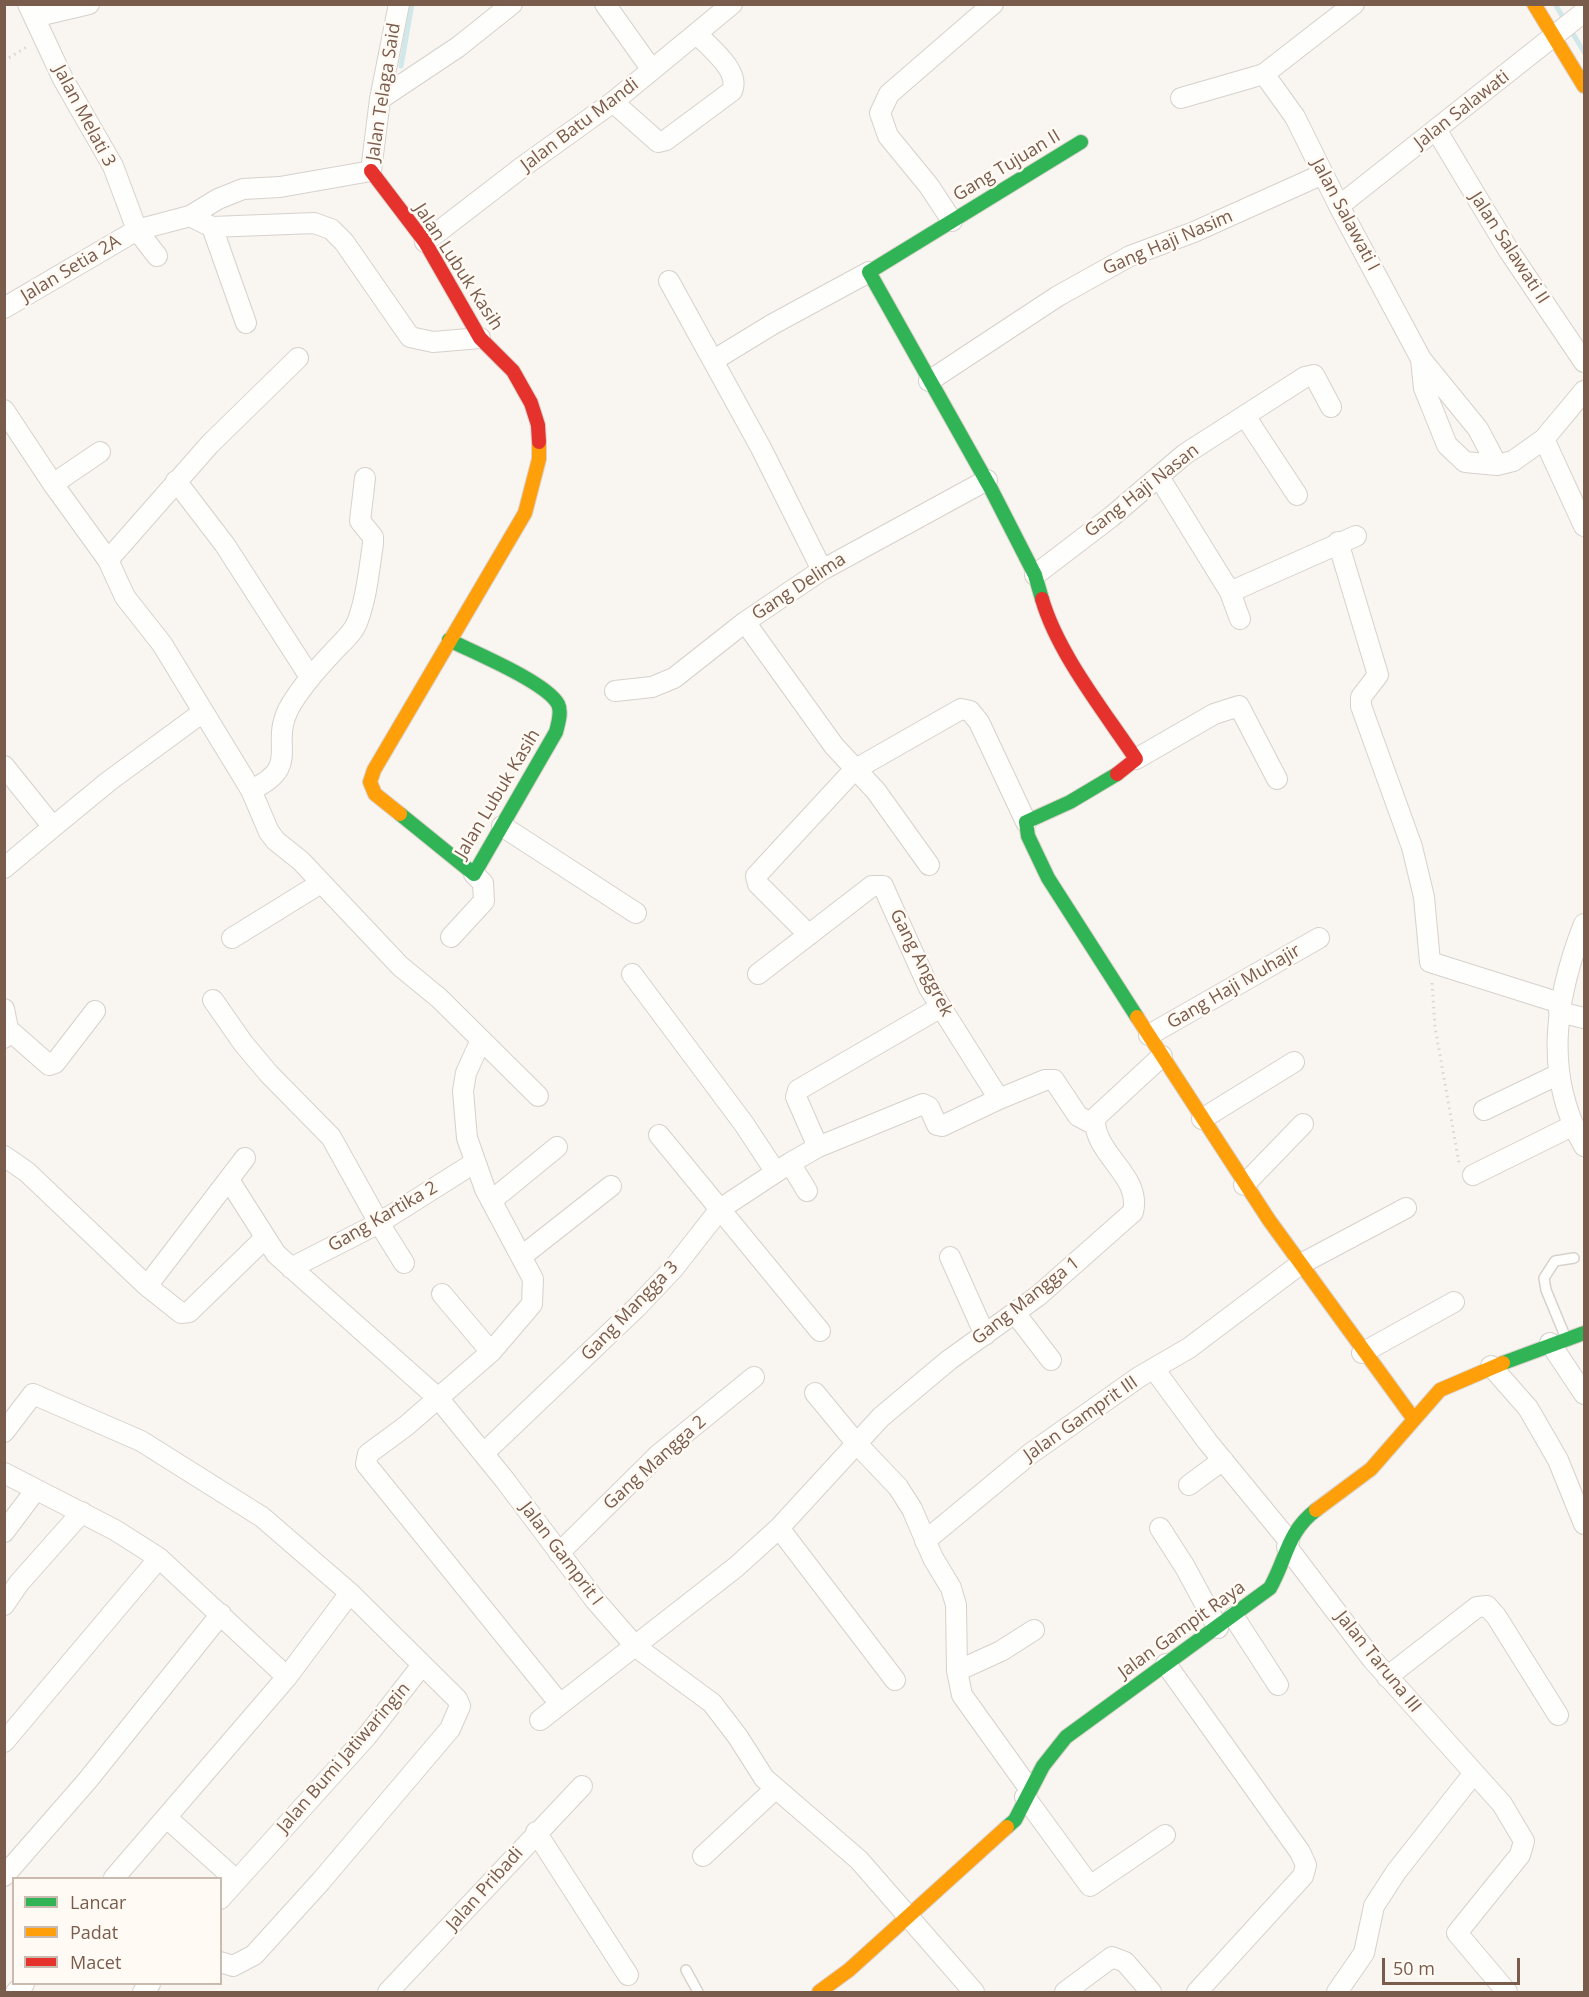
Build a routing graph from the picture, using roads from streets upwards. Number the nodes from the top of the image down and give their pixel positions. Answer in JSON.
{"nodes":[{"id":1,"x":89,"y":4,"type":"edge"},
{"id":2,"x":399,"y":4,"type":"edge"},
{"id":3,"x":512,"y":4,"type":"edge"},
{"id":4,"x":605,"y":4,"type":"edge"},
{"id":5,"x":732,"y":4,"type":"edge"},
{"id":6,"x":993,"y":4,"type":"edge"},
{"id":7,"x":1354,"y":4,"type":"edge"},
{"id":8,"x":1534,"y":4,"type":"edge"},
{"id":9,"x":31,"y":11,"type":"edge"},
{"id":10,"x":1583,"y":14,"type":"edge"},
{"id":11,"x":697,"y":34,"type":"junction"},
{"id":12,"x":1558,"y":34,"type":"junction"},
{"id":13,"x":652,"y":70,"type":"junction"},
{"id":14,"x":1264,"y":74,"type":"junction"},
{"id":15,"x":1584,"y":86,"type":"edge"},
{"id":16,"x":1181,"y":98,"type":"dead end"},
{"id":17,"x":380,"y":99,"type":"junction"},
{"id":18,"x":613,"y":102,"type":"junction"},
{"id":19,"x":1437,"y":131,"type":"junction"},
{"id":20,"x":1081,"y":142,"type":"dead end"},
{"id":21,"x":371,"y":171,"type":"junction"},
{"id":22,"x":1323,"y":174,"type":"junction"},
{"id":23,"x":1339,"y":206,"type":"junction"},
{"id":24,"x":190,"y":216,"type":"junction"},
{"id":25,"x":952,"y":221,"type":"junction"},
{"id":26,"x":212,"y":227,"type":"junction"},
{"id":27,"x":137,"y":230,"type":"junction"},
{"id":28,"x":425,"y":242,"type":"junction"},
{"id":29,"x":157,"y":256,"type":"dead end"},
{"id":30,"x":870,"y":272,"type":"junction"},
{"id":31,"x":669,"y":281,"type":"dead end"},
{"id":32,"x":4,"y":309,"type":"edge"},
{"id":33,"x":246,"y":323,"type":"dead end"},
{"id":34,"x":480,"y":338,"type":"junction"},
{"id":35,"x":298,"y":358,"type":"dead end"},
{"id":36,"x":1422,"y":359,"type":"junction"},
{"id":37,"x":714,"y":360,"type":"junction"},
{"id":38,"x":1584,"y":362,"type":"edge"},
{"id":39,"x":928,"y":381,"type":"junction"},
{"id":40,"x":1584,"y":391,"type":"edge"},
{"id":41,"x":1331,"y":407,"type":"dead end"},
{"id":42,"x":1245,"y":416,"type":"junction"},
{"id":43,"x":7,"y":419,"type":"edge"},
{"id":44,"x":1544,"y":439,"type":"junction"},
{"id":45,"x":100,"y":452,"type":"dead end"},
{"id":46,"x":1497,"y":465,"type":"junction"},
{"id":47,"x":1159,"y":477,"type":"junction"},
{"id":48,"x":365,"y":478,"type":"dead end"},
{"id":49,"x":987,"y":480,"type":"junction"},
{"id":50,"x":176,"y":481,"type":"junction"},
{"id":51,"x":53,"y":484,"type":"junction"},
{"id":52,"x":1297,"y":495,"type":"dead end"},
{"id":53,"x":1584,"y":526,"type":"edge"},
{"id":54,"x":108,"y":560,"type":"junction"},
{"id":55,"x":822,"y":570,"type":"junction"},
{"id":56,"x":1035,"y":575,"type":"junction"},
{"id":57,"x":1230,"y":592,"type":"junction"},
{"id":58,"x":1240,"y":619,"type":"dead end"},
{"id":59,"x":745,"y":622,"type":"junction"},
{"id":60,"x":449,"y":640,"type":"junction"},
{"id":61,"x":310,"y":677,"type":"junction"},
{"id":62,"x":615,"y":691,"type":"dead end"},
{"id":63,"x":203,"y":712,"type":"junction"},
{"id":64,"x":1136,"y":759,"type":"junction"},
{"id":65,"x":4,"y":766,"type":"edge"},
{"id":66,"x":854,"y":770,"type":"junction"},
{"id":67,"x":1277,"y":779,"type":"dead end"},
{"id":68,"x":251,"y":790,"type":"junction"},
{"id":69,"x":1026,"y":822,"type":"junction"},
{"id":70,"x":502,"y":826,"type":"junction"},
{"id":71,"x":53,"y":827,"type":"junction"},
{"id":72,"x":929,"y":865,"type":"dead end"},
{"id":73,"x":4,"y":868,"type":"edge"},
{"id":74,"x":474,"y":874,"type":"junction"},
{"id":75,"x":321,"y":884,"type":"junction"},
{"id":76,"x":636,"y":913,"type":"dead end"},
{"id":77,"x":1584,"y":924,"type":"edge"},
{"id":78,"x":809,"y":935,"type":"junction"},
{"id":79,"x":451,"y":937,"type":"dead end"},
{"id":80,"x":232,"y":938,"type":"dead end"},
{"id":81,"x":1319,"y":938,"type":"dead end"},
{"id":82,"x":632,"y":974,"type":"dead end"},
{"id":83,"x":758,"y":974,"type":"dead end"},
{"id":84,"x":213,"y":1000,"type":"dead end"},
{"id":85,"x":941,"y":1007,"type":"junction"},
{"id":86,"x":1560,"y":1007,"type":"junction"},
{"id":87,"x":95,"y":1011,"type":"dead end"},
{"id":88,"x":1584,"y":1018,"type":"edge"},
{"id":89,"x":6,"y":1025,"type":"edge"},
{"id":90,"x":1149,"y":1035,"type":"junction"},
{"id":91,"x":481,"y":1040,"type":"junction"},
{"id":92,"x":1162,"y":1056,"type":"junction"},
{"id":93,"x":1294,"y":1062,"type":"dead end"},
{"id":94,"x":1557,"y":1076,"type":"junction"},
{"id":95,"x":538,"y":1096,"type":"dead end"},
{"id":96,"x":999,"y":1099,"type":"junction"},
{"id":97,"x":1484,"y":1110,"type":"dead end"},
{"id":98,"x":1202,"y":1119,"type":"junction"},
{"id":99,"x":1303,"y":1124,"type":"dead end"},
{"id":100,"x":1095,"y":1125,"type":"junction"},
{"id":101,"x":1572,"y":1126,"type":"junction"},
{"id":102,"x":659,"y":1135,"type":"dead end"},
{"id":103,"x":1584,"y":1146,"type":"edge"},
{"id":104,"x":557,"y":1147,"type":"dead end"},
{"id":105,"x":818,"y":1147,"type":"junction"},
{"id":106,"x":4,"y":1156,"type":"edge"},
{"id":107,"x":245,"y":1158,"type":"dead end"},
{"id":108,"x":474,"y":1163,"type":"junction"},
{"id":109,"x":783,"y":1167,"type":"junction"},
{"id":110,"x":1473,"y":1175,"type":"road end"},
{"id":111,"x":229,"y":1180,"type":"junction"},
{"id":112,"x":1244,"y":1185,"type":"junction"},
{"id":113,"x":611,"y":1186,"type":"dead end"},
{"id":114,"x":807,"y":1191,"type":"dead end"},
{"id":115,"x":491,"y":1201,"type":"junction"},
{"id":116,"x":1406,"y":1208,"type":"dead end"},
{"id":117,"x":720,"y":1209,"type":"junction"},
{"id":118,"x":379,"y":1223,"type":"junction"},
{"id":119,"x":264,"y":1239,"type":"junction"},
{"id":120,"x":522,"y":1256,"type":"junction"},
{"id":121,"x":950,"y":1257,"type":"dead end"},
{"id":122,"x":404,"y":1263,"type":"dead end"},
{"id":123,"x":1299,"y":1265,"type":"junction"},
{"id":124,"x":291,"y":1268,"type":"junction"},
{"id":125,"x":147,"y":1286,"type":"junction"},
{"id":126,"x":442,"y":1294,"type":"dead end"},
{"id":127,"x":1454,"y":1302,"type":"dead end"},
{"id":128,"x":1016,"y":1313,"type":"junction"},
{"id":129,"x":820,"y":1331,"type":"dead end"},
{"id":130,"x":1584,"y":1333,"type":"edge"},
{"id":131,"x":985,"y":1335,"type":"junction"},
{"id":132,"x":1558,"y":1341,"type":"junction"},
{"id":133,"x":491,"y":1352,"type":"junction"},
{"id":134,"x":1362,"y":1353,"type":"junction"},
{"id":135,"x":1051,"y":1360,"type":"dead end"},
{"id":136,"x":1491,"y":1366,"type":"junction"},
{"id":137,"x":1154,"y":1369,"type":"junction"},
{"id":138,"x":754,"y":1377,"type":"dead end"},
{"id":139,"x":815,"y":1393,"type":"dead end"},
{"id":140,"x":1584,"y":1394,"type":"edge"},
{"id":141,"x":439,"y":1399,"type":"junction"},
{"id":142,"x":1413,"y":1418,"type":"junction"},
{"id":143,"x":4,"y":1432,"type":"edge"},
{"id":144,"x":857,"y":1444,"type":"junction"},
{"id":145,"x":484,"y":1453,"type":"junction"},
{"id":146,"x":1223,"y":1460,"type":"junction"},
{"id":147,"x":4,"y":1473,"type":"edge"},
{"id":148,"x":1189,"y":1485,"type":"dead end"},
{"id":149,"x":35,"y":1491,"type":"junction"},
{"id":150,"x":82,"y":1512,"type":"junction"},
{"id":151,"x":1584,"y":1524,"type":"edge"},
{"id":152,"x":779,"y":1528,"type":"junction"},
{"id":153,"x":1160,"y":1528,"type":"dead end"},
{"id":154,"x":4,"y":1532,"type":"edge"},
{"id":155,"x":925,"y":1541,"type":"junction"},
{"id":156,"x":1288,"y":1544,"type":"junction"},
{"id":157,"x":559,"y":1553,"type":"junction"},
{"id":158,"x":159,"y":1558,"type":"junction"},
{"id":159,"x":350,"y":1593,"type":"junction"},
{"id":160,"x":4,"y":1605,"type":"edge"},
{"id":161,"x":221,"y":1614,"type":"junction"},
{"id":162,"x":1226,"y":1622,"type":"junction"},
{"id":163,"x":1034,"y":1630,"type":"dead end"},
{"id":164,"x":636,"y":1647,"type":"junction"},
{"id":165,"x":1166,"y":1664,"type":"junction"},
{"id":166,"x":422,"y":1665,"type":"junction"},
{"id":167,"x":957,"y":1671,"type":"junction"},
{"id":168,"x":286,"y":1677,"type":"junction"},
{"id":169,"x":1387,"y":1677,"type":"junction"},
{"id":170,"x":895,"y":1680,"type":"dead end"},
{"id":171,"x":1278,"y":1685,"type":"dead end"},
{"id":172,"x":560,"y":1704,"type":"junction"},
{"id":173,"x":1558,"y":1715,"type":"dead end"},
{"id":174,"x":540,"y":1720,"type":"dead end"},
{"id":175,"x":4,"y":1742,"type":"edge"},
{"id":176,"x":1473,"y":1773,"type":"junction"},
{"id":177,"x":582,"y":1786,"type":"dead end"},
{"id":178,"x":775,"y":1789,"type":"junction"},
{"id":179,"x":1026,"y":1792,"type":"junction"},
{"id":180,"x":166,"y":1818,"type":"junction"},
{"id":181,"x":536,"y":1832,"type":"junction"},
{"id":182,"x":1165,"y":1835,"type":"dead end"},
{"id":183,"x":703,"y":1856,"type":"dead end"},
{"id":184,"x":4,"y":1876,"type":"edge"},
{"id":185,"x":115,"y":1877,"type":"edge"},
{"id":186,"x":236,"y":1880,"type":"junction"},
{"id":187,"x":222,"y":1897,"type":"edge"},
{"id":188,"x":907,"y":1915,"type":"junction"},
{"id":189,"x":222,"y":1963,"type":"edge"},
{"id":190,"x":628,"y":1975,"type":"dead end"},
{"id":191,"x":388,"y":1992,"type":"edge"},
{"id":192,"x":819,"y":1992,"type":"edge"},
{"id":193,"x":974,"y":1992,"type":"edge"},
{"id":194,"x":1065,"y":1992,"type":"edge"},
{"id":195,"x":1151,"y":1992,"type":"edge"},
{"id":196,"x":1197,"y":1992,"type":"edge"},
{"id":197,"x":1337,"y":1992,"type":"edge"},
{"id":198,"x":1507,"y":1992,"type":"edge"}],
"edges":[{"from":1,"to":9,"type":"street"},
{"from":2,"to":17,"type":"street","name":"Jalan Telaga Said"},
{"from":3,"to":17,"type":"street"},
{"from":4,"to":13,"type":"street"},
{"from":5,"to":11,"type":"street","name":"Jalan Batu Mandi"},
{"from":6,"to":25,"type":"street"},
{"from":7,"to":14,"type":"street"},
{"from":8,"to":12,"type":"street"},
{"from":9,"to":27,"type":"street","name":"Jalan Melati 3"},
{"from":10,"to":12,"type":"street","name":"Jalan Salawati"},
{"from":11,"to":13,"type":"street","name":"Jalan Batu Mandi"},
{"from":11,"to":18,"type":"street"},
{"from":12,"to":15,"type":"street"},
{"from":12,"to":19,"type":"street","name":"Jalan Salawati"},
{"from":13,"to":18,"type":"street","name":"Jalan Batu Mandi"},
{"from":14,"to":16,"type":"street"},
{"from":14,"to":22,"type":"street","name":"Jalan Salawati I"},
{"from":17,"to":21,"type":"street","name":"Jalan Telaga Said"},
{"from":18,"to":28,"type":"street","name":"Jalan Batu Mandi"},
{"from":19,"to":23,"type":"street","name":"Jalan Salawati"},
{"from":19,"to":38,"type":"street","name":"Jalan Salawati II"},
{"from":20,"to":25,"type":"street","name":"Gang Tujuan II"},
{"from":21,"to":24,"type":"street","name":"Jalan Telaga Said"},
{"from":21,"to":28,"type":"street","name":"Jalan Lubuk Kasih"},
{"from":22,"to":23,"type":"street","name":"Jalan Salawati I"},
{"from":22,"to":39,"type":"street","name":"Gang Haji Nasim"},
{"from":23,"to":36,"type":"street","name":"Jalan Salawati I"},
{"from":24,"to":26,"type":"street"},
{"from":24,"to":27,"type":"street","name":"Jalan Telaga Said"},
{"from":25,"to":30,"type":"street","name":"Gang Tujuan II"},
{"from":26,"to":33,"type":"street"},
{"from":26,"to":34,"type":"street"},
{"from":27,"to":29,"type":"street","name":"Jalan Melati 3"},
{"from":27,"to":32,"type":"street","name":"Jalan Setia 2A"},
{"from":28,"to":34,"type":"street","name":"Jalan Lubuk Kasih"},
{"from":30,"to":37,"type":"street"},
{"from":30,"to":39,"type":"street"},
{"from":31,"to":37,"type":"street"},
{"from":34,"to":60,"type":"street","name":"Jalan Lubuk Kasih"},
{"from":35,"to":50,"type":"street"},
{"from":36,"to":46,"type":"street","name":"Jalan Salawati I"},
{"from":36,"to":46,"type":"street","name":"Jalan Salawati I"},
{"from":37,"to":55,"type":"street"},
{"from":39,"to":49,"type":"street"},
{"from":40,"to":44,"type":"street","name":"Jalan Salawati I"},
{"from":41,"to":42,"type":"street","name":"Gang Haji Nasan"},
{"from":42,"to":47,"type":"street","name":"Gang Haji Nasan"},
{"from":42,"to":52,"type":"street"},
{"from":43,"to":51,"type":"street"},
{"from":44,"to":46,"type":"street","name":"Jalan Salawati I"},
{"from":44,"to":53,"type":"street"},
{"from":45,"to":51,"type":"street"},
{"from":47,"to":56,"type":"street","name":"Gang Haji Nasan"},
{"from":47,"to":57,"type":"street"},
{"from":48,"to":61,"type":"street"},
{"from":49,"to":55,"type":"street","name":"Gang Delima"},
{"from":49,"to":56,"type":"street"},
{"from":50,"to":54,"type":"street"},
{"from":50,"to":61,"type":"street"},
{"from":51,"to":54,"type":"street"},
{"from":54,"to":63,"type":"street"},
{"from":55,"to":59,"type":"street","name":"Gang Delima"},
{"from":56,"to":64,"type":"street"},
{"from":57,"to":58,"type":"street"},
{"from":57,"to":86,"type":"street"},
{"from":59,"to":62,"type":"street","name":"Gang Delima"},
{"from":59,"to":66,"type":"street"},
{"from":60,"to":70,"type":"street","name":"Jalan Lubuk Kasih"},
{"from":60,"to":74,"type":"street","name":"Jalan Lubuk Kasih"},
{"from":61,"to":68,"type":"street"},
{"from":63,"to":68,"type":"street"},
{"from":63,"to":71,"type":"street"},
{"from":64,"to":67,"type":"street"},
{"from":64,"to":69,"type":"street"},
{"from":65,"to":71,"type":"street"},
{"from":66,"to":69,"type":"street"},
{"from":66,"to":72,"type":"street"},
{"from":66,"to":78,"type":"street"},
{"from":68,"to":75,"type":"street"},
{"from":69,"to":90,"type":"street"},
{"from":70,"to":74,"type":"street","name":"Jalan Lubuk Kasih"},
{"from":70,"to":76,"type":"street"},
{"from":71,"to":73,"type":"street"},
{"from":74,"to":79,"type":"street"},
{"from":75,"to":80,"type":"street"},
{"from":75,"to":91,"type":"street"},
{"from":77,"to":86,"type":"street"},
{"from":78,"to":83,"type":"street","name":"Gang Anggrek"},
{"from":78,"to":85,"type":"street","name":"Gang Anggrek"},
{"from":81,"to":90,"type":"street","name":"Gang Haji Muhajir"},
{"from":82,"to":109,"type":"street"},
{"from":84,"to":118,"type":"street"},
{"from":85,"to":96,"type":"street","name":"Gang Anggrek"},
{"from":85,"to":105,"type":"street"},
{"from":86,"to":88,"type":"street"},
{"from":86,"to":94,"type":"street"},
{"from":87,"to":89,"type":"street"},
{"from":90,"to":92,"type":"street"},
{"from":91,"to":95,"type":"street"},
{"from":91,"to":108,"type":"street"},
{"from":92,"to":98,"type":"street"},
{"from":92,"to":100,"type":"street"},
{"from":93,"to":98,"type":"street"},
{"from":94,"to":97,"type":"street"},
{"from":94,"to":101,"type":"street"},
{"from":96,"to":100,"type":"street"},
{"from":96,"to":105,"type":"street","name":"Gang Mangga 3"},
{"from":98,"to":112,"type":"street"},
{"from":99,"to":112,"type":"street"},
{"from":100,"to":128,"type":"street","name":"Gang Mangga 1"},
{"from":101,"to":103,"type":"street"},
{"from":101,"to":110,"type":"street"},
{"from":102,"to":117,"type":"street"},
{"from":104,"to":115,"type":"street"},
{"from":105,"to":109,"type":"street","name":"Gang Mangga 3"},
{"from":106,"to":125,"type":"street"},
{"from":107,"to":111,"type":"street"},
{"from":108,"to":115,"type":"street"},
{"from":108,"to":118,"type":"street","name":"Gang Kartika 2"},
{"from":109,"to":114,"type":"street"},
{"from":109,"to":117,"type":"street","name":"Gang Mangga 3"},
{"from":111,"to":119,"type":"street","name":"Jalan Gamprit I"},
{"from":111,"to":125,"type":"street"},
{"from":112,"to":123,"type":"street"},
{"from":113,"to":120,"type":"street"},
{"from":115,"to":120,"type":"street"},
{"from":116,"to":123,"type":"street"},
{"from":117,"to":129,"type":"street"},
{"from":117,"to":145,"type":"street","name":"Gang Mangga 3"},
{"from":118,"to":122,"type":"street"},
{"from":118,"to":124,"type":"street","name":"Gang Kartika 2"},
{"from":119,"to":124,"type":"street","name":"Jalan Gamprit I"},
{"from":119,"to":125,"type":"street"},
{"from":120,"to":133,"type":"street"},
{"from":121,"to":131,"type":"street"},
{"from":123,"to":134,"type":"street"},
{"from":123,"to":137,"type":"street"},
{"from":124,"to":141,"type":"street","name":"Jalan Gamprit I"},
{"from":126,"to":133,"type":"street"},
{"from":127,"to":134,"type":"street"},
{"from":128,"to":131,"type":"street","name":"Gang Mangga 1"},
{"from":128,"to":135,"type":"street"},
{"from":130,"to":132,"type":"street","name":"Jalan Gampit Raya"},
{"from":131,"to":144,"type":"street","name":"Gang Mangga 1"},
{"from":132,"to":136,"type":"street","name":"Jalan Gampit Raya"},
{"from":132,"to":140,"type":"street"},
{"from":133,"to":141,"type":"street"},
{"from":134,"to":142,"type":"street"},
{"from":136,"to":142,"type":"street","name":"Jalan Gampit Raya"},
{"from":136,"to":151,"type":"street"},
{"from":137,"to":146,"type":"street","name":"Jalan Gamprit III"},
{"from":137,"to":155,"type":"street","name":"Jalan Gamprit III"},
{"from":138,"to":157,"type":"street","name":"Gang Mangga 2"},
{"from":139,"to":144,"type":"street"},
{"from":141,"to":145,"type":"street","name":"Jalan Gamprit I"},
{"from":141,"to":172,"type":"street"},
{"from":142,"to":156,"type":"street","name":"Jalan Gampit Raya"},
{"from":143,"to":159,"type":"street","name":"Jalan Bumi Jatiwaringin"},
{"from":144,"to":152,"type":"street","name":"Gang Mangga 1"},
{"from":144,"to":155,"type":"street"},
{"from":145,"to":157,"type":"street","name":"Jalan Gamprit I"},
{"from":146,"to":148,"type":"street"},
{"from":146,"to":156,"type":"street","name":"Jalan Gamprit III"},
{"from":147,"to":149,"type":"street"},
{"from":149,"to":150,"type":"street"},
{"from":149,"to":154,"type":"street"},
{"from":150,"to":158,"type":"street"},
{"from":150,"to":160,"type":"street"},
{"from":152,"to":164,"type":"street","name":"Gang Mangga 1"},
{"from":152,"to":170,"type":"street"},
{"from":153,"to":162,"type":"street"},
{"from":155,"to":167,"type":"street"},
{"from":156,"to":162,"type":"street","name":"Jalan Gampit Raya"},
{"from":156,"to":169,"type":"street","name":"Jalan Taruna III"},
{"from":157,"to":164,"type":"street","name":"Jalan Gamprit I"},
{"from":158,"to":161,"type":"street"},
{"from":158,"to":175,"type":"street"},
{"from":159,"to":166,"type":"street","name":"Jalan Bumi Jatiwaringin"},
{"from":159,"to":168,"type":"street"},
{"from":161,"to":168,"type":"street"},
{"from":161,"to":184,"type":"street"},
{"from":162,"to":165,"type":"street","name":"Jalan Gampit Raya"},
{"from":162,"to":171,"type":"street"},
{"from":163,"to":167,"type":"street"},
{"from":164,"to":172,"type":"street","name":"Gang Mangga 1"},
{"from":164,"to":178,"type":"street","name":"Jalan Gamprit I"},
{"from":165,"to":179,"type":"street","name":"Jalan Gampit Raya"},
{"from":165,"to":196,"type":"street"},
{"from":166,"to":186,"type":"street","name":"Jalan Bumi Jatiwaringin"},
{"from":166,"to":189,"type":"street"},
{"from":167,"to":179,"type":"street"},
{"from":168,"to":180,"type":"street"},
{"from":169,"to":173,"type":"street"},
{"from":169,"to":176,"type":"street","name":"Jalan Taruna III"},
{"from":172,"to":174,"type":"street","name":"Gang Mangga 1"},
{"from":176,"to":197,"type":"street"},
{"from":176,"to":198,"type":"street","name":"Jalan Taruna III"},
{"from":177,"to":181,"type":"street","name":"Jalan Pribadi"},
{"from":178,"to":183,"type":"street"},
{"from":178,"to":188,"type":"street","name":"Jalan Gamprit I"},
{"from":179,"to":182,"type":"street"},
{"from":179,"to":188,"type":"street","name":"Jalan Gampit Raya"},
{"from":180,"to":185,"type":"street"},
{"from":180,"to":186,"type":"street"},
{"from":181,"to":190,"type":"street"},
{"from":181,"to":191,"type":"street","name":"Jalan Pribadi"},
{"from":186,"to":187,"type":"street","name":"Jalan Bumi Jatiwaringin"},
{"from":188,"to":192,"type":"street","name":"Jalan Gampit Raya"},
{"from":188,"to":193,"type":"street","name":"Jalan Gamprit I"},
{"from":194,"to":195,"type":"street"}]}
